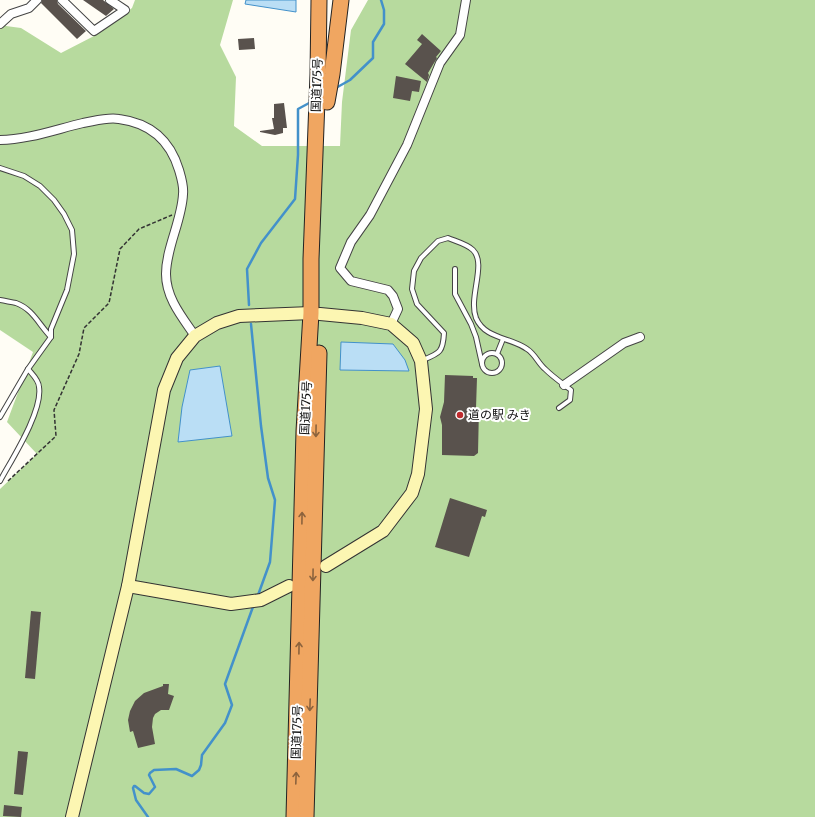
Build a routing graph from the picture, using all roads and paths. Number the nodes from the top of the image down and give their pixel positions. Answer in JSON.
{"nodes":[{"id":1,"x":37,"y":0,"type":"edge"},
{"id":2,"x":62,"y":0,"type":"edge"},
{"id":3,"x":110,"y":0,"type":"edge"},
{"id":4,"x":319,"y":0,"type":"edge"},
{"id":5,"x":329,"y":0,"type":"edge"},
{"id":6,"x":341,"y":0,"type":"edge"},
{"id":7,"x":466,"y":0,"type":"edge"},
{"id":8,"x":0,"y":24,"type":"edge"},
{"id":9,"x":327,"y":102,"type":"junction"},
{"id":10,"x":0,"y":140,"type":"edge"},
{"id":11,"x":0,"y":168,"type":"edge"},
{"id":12,"x":180,"y":214,"type":"junction"},
{"id":13,"x":455,"y":269,"type":"dead end"},
{"id":14,"x":0,"y":300,"type":"edge"},
{"id":15,"x":316,"y":314,"type":"junction"},
{"id":16,"x":391,"y":324,"type":"junction"},
{"id":17,"x":195,"y":336,"type":"junction"},
{"id":18,"x":51,"y":337,"type":"junction"},
{"id":19,"x":640,"y":337,"type":"dead end"},
{"id":20,"x":503,"y":339,"type":"junction"},
{"id":21,"x":497,"y":354,"type":"junction"},
{"id":22,"x":421,"y":361,"type":"junction"},
{"id":23,"x":482,"y":364,"type":"junction"},
{"id":24,"x":28,"y":369,"type":"junction"},
{"id":25,"x":564,"y":384,"type":"junction"},
{"id":26,"x":559,"y":408,"type":"dead end"},
{"id":27,"x":0,"y":417,"type":"edge"},
{"id":28,"x":0,"y":481,"type":"edge"},
{"id":29,"x":5,"y":483,"type":"dead end"},
{"id":30,"x":326,"y":566,"type":"dead end"},
{"id":31,"x":128,"y":586,"type":"junction"},
{"id":32,"x":289,"y":586,"type":"dead end"},
{"id":33,"x":72,"y":817,"type":"edge"},
{"id":34,"x":294,"y":817,"type":"edge"},
{"id":35,"x":306,"y":817,"type":"edge"}],
"edges":[{"from":1,"to":8,"type":"street"},
{"from":2,"to":3,"type":"street"},
{"from":4,"to":15,"type":"highway","name":"国道175号"},
{"from":5,"to":9,"type":"highway","name":"国道175号"},
{"from":6,"to":9,"type":"highway"},
{"from":7,"to":16,"type":"street"},
{"from":9,"to":15,"type":"highway","name":"国道175号"},
{"from":10,"to":12,"type":"street"},
{"from":11,"to":18,"type":"lane"},
{"from":12,"to":17,"type":"street"},
{"from":12,"to":29,"type":"path"},
{"from":13,"to":23,"type":"lane"},
{"from":14,"to":18,"type":"lane"},
{"from":15,"to":16,"type":"street"},
{"from":15,"to":17,"type":"street"},
{"from":34,"to":15,"type":"highway","name":"国道175号","one_way":true},
{"from":15,"to":35,"type":"highway","name":"国道175号","one_way":true},
{"from":16,"to":22,"type":"street"},
{"from":17,"to":31,"type":"street"},
{"from":18,"to":24,"type":"lane"},
{"from":19,"to":25,"type":"street"},
{"from":20,"to":21,"type":"lane"},
{"from":20,"to":22,"type":"lane"},
{"from":20,"to":25,"type":"lane"},
{"from":21,"to":23,"type":"lane"},
{"from":21,"to":23,"type":"lane"},
{"from":22,"to":30,"type":"street"},
{"from":24,"to":27,"type":"lane"},
{"from":24,"to":28,"type":"lane"},
{"from":25,"to":26,"type":"lane"},
{"from":31,"to":32,"type":"street"},
{"from":31,"to":33,"type":"street"}]}
